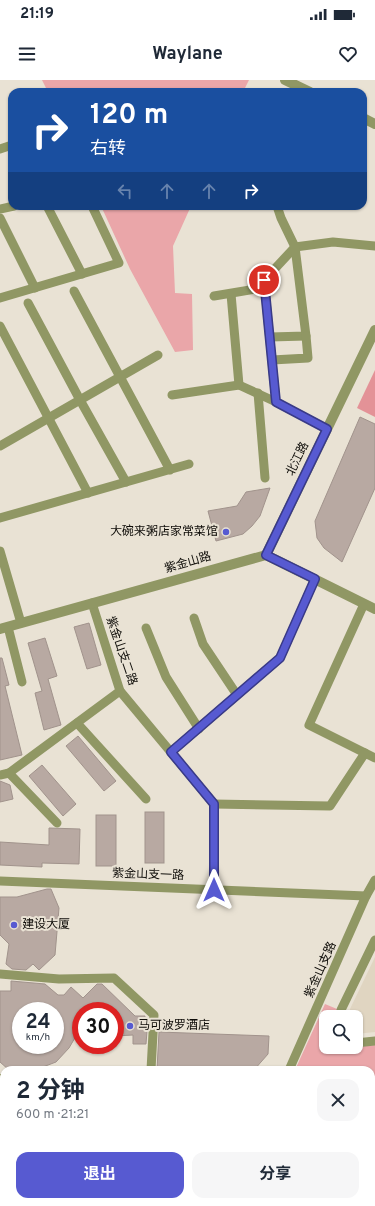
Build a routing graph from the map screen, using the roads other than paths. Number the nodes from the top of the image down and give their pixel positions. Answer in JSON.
{"nodes":[{"id":1,"x":285,"y":80,"type":"edge"},
{"id":2,"x":302,"y":88,"type":"edge"},
{"id":3,"x":49,"y":210,"type":"edge"},
{"id":4,"x":94,"y":210,"type":"edge"},
{"id":5,"x":278,"y":210,"type":"edge"},
{"id":6,"x":0,"y":218,"type":"edge"},
{"id":7,"x":375,"y":246,"type":"edge"},
{"id":8,"x":295,"y":247,"type":"junction"},
{"id":9,"x":82,"y":274,"type":"junction"},
{"id":10,"x":264,"y":280,"type":"junction"},
{"id":11,"x":35,"y":288,"type":"junction"},
{"id":12,"x":74,"y":291,"type":"dead end"},
{"id":13,"x":231,"y":294,"type":"junction"},
{"id":14,"x":214,"y":296,"type":"dead end"},
{"id":15,"x":0,"y":298,"type":"edge"},
{"id":16,"x":28,"y":303,"type":"dead end"},
{"id":17,"x":0,"y":326,"type":"edge"},
{"id":18,"x":375,"y":330,"type":"edge"},
{"id":19,"x":306,"y":336,"type":"junction"},
{"id":20,"x":270,"y":337,"type":"junction"},
{"id":21,"x":158,"y":355,"type":"dead end"},
{"id":22,"x":272,"y":360,"type":"junction"},
{"id":23,"x":120,"y":376,"type":"junction"},
{"id":24,"x":239,"y":385,"type":"junction"},
{"id":25,"x":258,"y":394,"type":"junction"},
{"id":26,"x":172,"y":395,"type":"dead end"},
{"id":27,"x":80,"y":400,"type":"junction"},
{"id":28,"x":276,"y":402,"type":"junction"},
{"id":29,"x":48,"y":418,"type":"junction"},
{"id":30,"x":327,"y":429,"type":"junction"},
{"id":31,"x":0,"y":446,"type":"edge"},
{"id":32,"x":189,"y":464,"type":"dead end"},
{"id":33,"x":170,"y":470,"type":"junction"},
{"id":34,"x":265,"y":478,"type":"dead end"},
{"id":35,"x":126,"y":482,"type":"junction"},
{"id":36,"x":88,"y":493,"type":"junction"},
{"id":37,"x":0,"y":518,"type":"edge"},
{"id":38,"x":0,"y":551,"type":"edge"},
{"id":39,"x":266,"y":555,"type":"junction"},
{"id":40,"x":315,"y":579,"type":"junction"},
{"id":41,"x":92,"y":603,"type":"junction"},
{"id":42,"x":364,"y":604,"type":"junction"},
{"id":43,"x":375,"y":609,"type":"edge"},
{"id":44,"x":194,"y":618,"type":"dead end"},
{"id":45,"x":21,"y":623,"type":"junction"},
{"id":46,"x":4,"y":628,"type":"edge"},
{"id":47,"x":146,"y":628,"type":"dead end"},
{"id":48,"x":22,"y":682,"type":"dead end"},
{"id":49,"x":120,"y":691,"type":"junction"},
{"id":50,"x":238,"y":695,"type":"junction"},
{"id":51,"x":77,"y":723,"type":"junction"},
{"id":52,"x":199,"y":729,"type":"junction"},
{"id":53,"x":171,"y":752,"type":"junction"},
{"id":54,"x":365,"y":753,"type":"junction"},
{"id":55,"x":375,"y":758,"type":"edge"},
{"id":56,"x":5,"y":774,"type":"edge"},
{"id":57,"x":146,"y":799,"type":"dead end"},
{"id":58,"x":214,"y":804,"type":"junction"},
{"id":59,"x":56,"y":823,"type":"dead end"},
{"id":60,"x":375,"y":880,"type":"edge"},
{"id":61,"x":0,"y":881,"type":"edge"},
{"id":62,"x":214,"y":890,"type":"junction"},
{"id":63,"x":366,"y":896,"type":"junction"},
{"id":64,"x":375,"y":940,"type":"edge"},
{"id":65,"x":0,"y":974,"type":"edge"},
{"id":66,"x":341,"y":1010,"type":"edge"},
{"id":67,"x":375,"y":1041,"type":"edge"},
{"id":68,"x":363,"y":1042,"type":"edge"},
{"id":69,"x":151,"y":1066,"type":"edge"},
{"id":70,"x":291,"y":1066,"type":"edge"}],
"edges":[{"from":1,"to":2,"type":"street"},
{"from":3,"to":9,"type":"street"},
{"from":4,"to":9,"type":"street"},
{"from":5,"to":8,"type":"street"},
{"from":6,"to":11,"type":"street"},
{"from":7,"to":8,"type":"street"},
{"from":8,"to":10,"type":"street"},
{"from":8,"to":19,"type":"street"},
{"from":9,"to":11,"type":"street"},
{"from":10,"to":13,"type":"street"},
{"from":10,"to":20,"type":"street"},
{"from":11,"to":15,"type":"street"},
{"from":12,"to":23,"type":"street"},
{"from":13,"to":14,"type":"street"},
{"from":13,"to":24,"type":"street"},
{"from":16,"to":27,"type":"street"},
{"from":17,"to":29,"type":"street"},
{"from":18,"to":30,"type":"street","name":"北江路"},
{"from":19,"to":20,"type":"street"},
{"from":19,"to":22,"type":"street"},
{"from":20,"to":22,"type":"street"},
{"from":21,"to":23,"type":"street"},
{"from":22,"to":28,"type":"street"},
{"from":23,"to":27,"type":"street"},
{"from":23,"to":33,"type":"street"},
{"from":24,"to":25,"type":"street"},
{"from":24,"to":26,"type":"street"},
{"from":25,"to":28,"type":"street"},
{"from":25,"to":34,"type":"street"},
{"from":27,"to":29,"type":"street"},
{"from":27,"to":35,"type":"street"},
{"from":28,"to":30,"type":"street"},
{"from":29,"to":31,"type":"street"},
{"from":29,"to":36,"type":"street"},
{"from":30,"to":39,"type":"street","name":"北江路"},
{"from":32,"to":33,"type":"street"},
{"from":33,"to":35,"type":"street"},
{"from":35,"to":36,"type":"street"},
{"from":36,"to":37,"type":"street"},
{"from":38,"to":45,"type":"street"},
{"from":39,"to":40,"type":"street"},
{"from":39,"to":41,"type":"street","name":"紫金山路"},
{"from":40,"to":42,"type":"street"},
{"from":40,"to":50,"type":"street"},
{"from":41,"to":45,"type":"street","name":"紫金山路"},
{"from":41,"to":49,"type":"street","name":"紫金山支二路"},
{"from":42,"to":43,"type":"street"},
{"from":42,"to":54,"type":"street"},
{"from":44,"to":50,"type":"street"},
{"from":45,"to":46,"type":"street","name":"紫金山路"},
{"from":46,"to":48,"type":"street"},
{"from":47,"to":52,"type":"street"},
{"from":49,"to":51,"type":"street"},
{"from":49,"to":53,"type":"street","name":"紫金山支二路"},
{"from":50,"to":52,"type":"street"},
{"from":51,"to":56,"type":"street"},
{"from":51,"to":57,"type":"street"},
{"from":52,"to":53,"type":"street"},
{"from":53,"to":58,"type":"street","name":"紫金山支二路"},
{"from":54,"to":55,"type":"street"},
{"from":54,"to":58,"type":"street"},
{"from":56,"to":59,"type":"street"},
{"from":58,"to":62,"type":"street"},
{"from":60,"to":63,"type":"street","name":"紫金山支路"},
{"from":61,"to":62,"type":"street","name":"紫金山支一路"},
{"from":62,"to":63,"type":"street","name":"紫金山支一路"},
{"from":63,"to":70,"type":"street","name":"紫金山支路"},
{"from":64,"to":66,"type":"street"},
{"from":65,"to":69,"type":"street"},
{"from":67,"to":68,"type":"street"}]}
